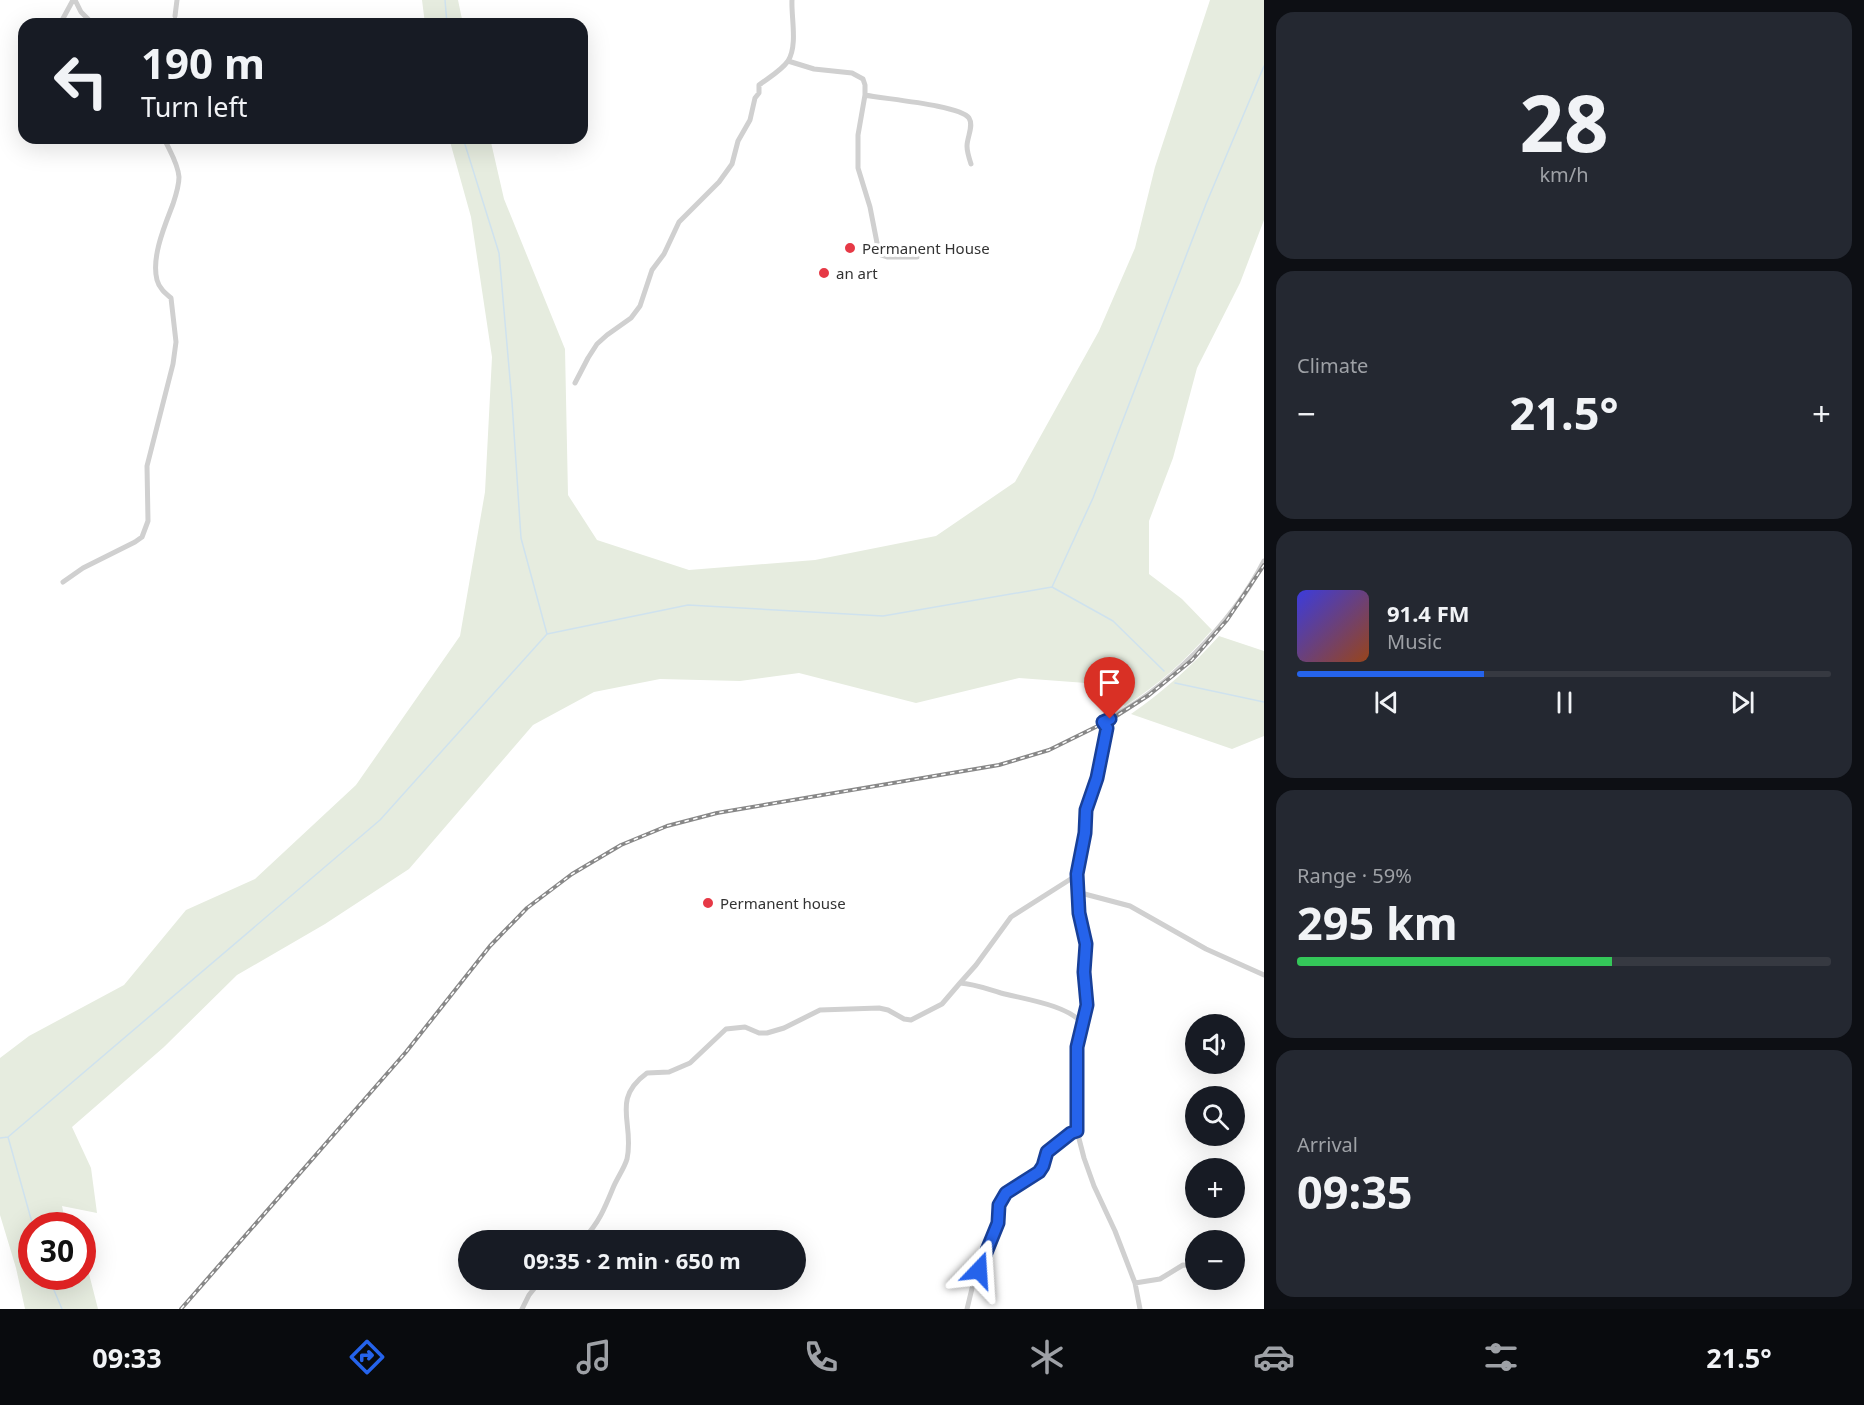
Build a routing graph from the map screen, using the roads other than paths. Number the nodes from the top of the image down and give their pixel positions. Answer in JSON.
{"nodes":[{"id":1,"x":74,"y":0,"type":"edge"},
{"id":2,"x":177,"y":0,"type":"edge"},
{"id":3,"x":792,"y":0,"type":"edge"},
{"id":4,"x":175,"y":16,"type":"dead end"},
{"id":5,"x":64,"y":18,"type":"edge"},
{"id":6,"x":87,"y":18,"type":"edge"},
{"id":7,"x":788,"y":62,"type":"junction"},
{"id":8,"x":865,"y":95,"type":"junction"},
{"id":9,"x":167,"y":144,"type":"edge"},
{"id":10,"x":971,"y":164,"type":"dead end"},
{"id":11,"x":917,"y":256,"type":"dead end"},
{"id":12,"x":575,"y":383,"type":"dead end"},
{"id":13,"x":1264,"y":561,"type":"edge"},
{"id":14,"x":63,"y":582,"type":"dead end"},
{"id":15,"x":1077,"y":874,"type":"junction"},
{"id":16,"x":1077,"y":892,"type":"junction"},
{"id":17,"x":1264,"y":975,"type":"edge"},
{"id":18,"x":960,"y":983,"type":"junction"},
{"id":19,"x":1083,"y":1024,"type":"junction"},
{"id":20,"x":1077,"y":1131,"type":"junction"},
{"id":21,"x":593,"y":1230,"type":"edge"},
{"id":22,"x":1185,"y":1265,"type":"edge"},
{"id":23,"x":1135,"y":1283,"type":"junction"},
{"id":24,"x":534,"y":1290,"type":"edge"},
{"id":25,"x":522,"y":1309,"type":"edge"},
{"id":26,"x":967,"y":1309,"type":"edge"},
{"id":27,"x":1140,"y":1309,"type":"edge"}],
"edges":[{"from":1,"to":5,"type":"street"},
{"from":1,"to":6,"type":"street"},
{"from":2,"to":4,"type":"street"},
{"from":3,"to":7,"type":"street"},
{"from":7,"to":8,"type":"street"},
{"from":7,"to":12,"type":"street"},
{"from":8,"to":10,"type":"street"},
{"from":8,"to":11,"type":"street"},
{"from":9,"to":14,"type":"street"},
{"from":13,"to":15,"type":"street"},
{"from":15,"to":16,"type":"street"},
{"from":15,"to":18,"type":"street"},
{"from":16,"to":17,"type":"street"},
{"from":16,"to":19,"type":"street"},
{"from":18,"to":19,"type":"street"},
{"from":18,"to":21,"type":"street"},
{"from":19,"to":20,"type":"street"},
{"from":20,"to":23,"type":"street"},
{"from":20,"to":26,"type":"street"},
{"from":22,"to":23,"type":"street"},
{"from":23,"to":27,"type":"street"},
{"from":24,"to":25,"type":"street"}]}
